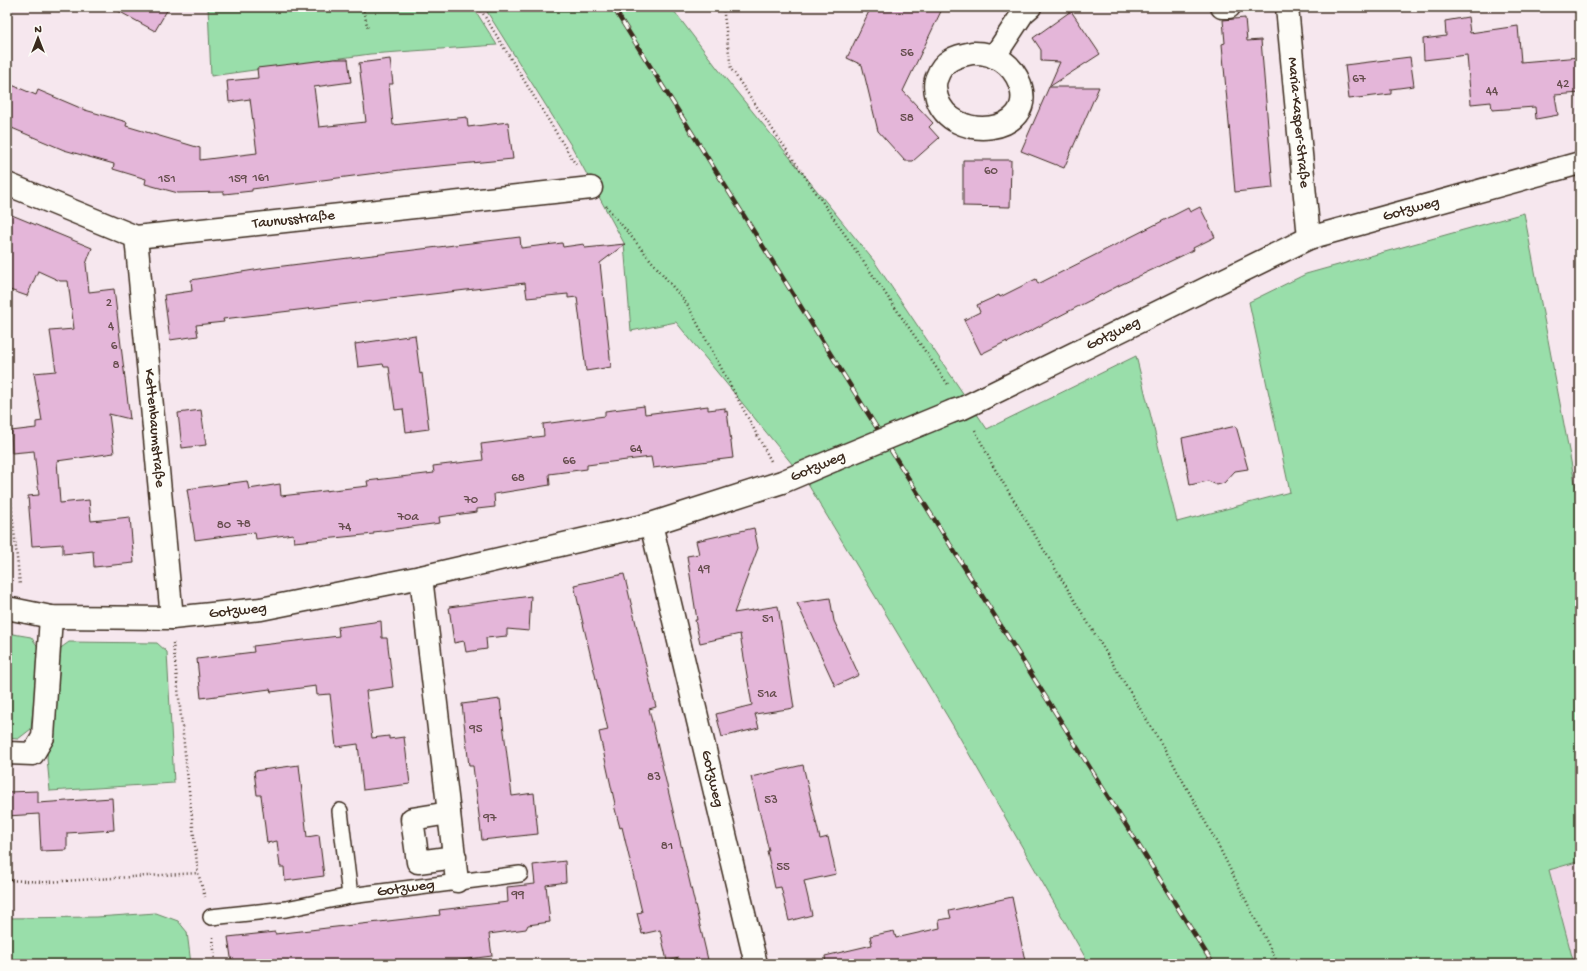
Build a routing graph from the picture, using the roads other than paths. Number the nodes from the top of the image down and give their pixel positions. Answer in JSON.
{"nodes":[{"id":1,"x":1030,"y":7,"type":"edge"},
{"id":2,"x":1222,"y":7,"type":"edge"},
{"id":3,"x":1229,"y":7,"type":"edge"},
{"id":4,"x":1287,"y":7,"type":"edge"},
{"id":5,"x":994,"y":57,"type":"dead end"},
{"id":6,"x":1580,"y":163,"type":"edge"},
{"id":7,"x":7,"y":184,"type":"edge"},
{"id":8,"x":591,"y":188,"type":"road end"},
{"id":9,"x":136,"y":237,"type":"junction"},
{"id":10,"x":1309,"y":238,"type":"junction"},
{"id":11,"x":651,"y":524,"type":"junction"},
{"id":12,"x":421,"y":577,"type":"junction"},
{"id":13,"x":15,"y":610,"type":"edge"},
{"id":14,"x":51,"y":617,"type":"junction"},
{"id":15,"x":172,"y":618,"type":"junction"},
{"id":16,"x":7,"y":753,"type":"edge"},
{"id":17,"x":340,"y":811,"type":"dead end"},
{"id":18,"x":449,"y":813,"type":"junction"},
{"id":19,"x":455,"y":857,"type":"junction"},
{"id":20,"x":520,"y":874,"type":"dead end"},
{"id":21,"x":457,"y":881,"type":"junction"},
{"id":22,"x":350,"y":896,"type":"junction"},
{"id":23,"x":211,"y":917,"type":"road end"},
{"id":24,"x":756,"y":964,"type":"edge"}],
"edges":[{"from":1,"to":5,"type":"street"},
{"from":2,"to":3,"type":"street"},
{"from":4,"to":10,"type":"street","name":"Maria-Kasper-Straße"},
{"from":6,"to":10,"type":"street","name":"Gotzweg"},
{"from":7,"to":9,"type":"street","name":"Taunusstraße"},
{"from":8,"to":9,"type":"street","name":"Taunusstraße"},
{"from":9,"to":15,"type":"street","name":"Kettenbaumstraße"},
{"from":10,"to":11,"type":"street","name":"Gotzweg","bridge":true},
{"from":11,"to":12,"type":"street","name":"Gotzweg"},
{"from":11,"to":24,"type":"street","name":"Gotzweg"},
{"from":12,"to":15,"type":"street","name":"Gotzweg"},
{"from":12,"to":18,"type":"street"},
{"from":13,"to":14,"type":"street","name":"Gotzweg"},
{"from":14,"to":15,"type":"street","name":"Gotzweg"},
{"from":14,"to":16,"type":"street"},
{"from":17,"to":22,"type":"lane"},
{"from":18,"to":19,"type":"street"},
{"from":18,"to":19,"type":"street","name":"Gotzweg"},
{"from":19,"to":21,"type":"street"},
{"from":20,"to":21,"type":"lane","name":"Gotzweg"},
{"from":21,"to":22,"type":"lane","name":"Gotzweg"},
{"from":22,"to":23,"type":"lane","name":"Gotzweg"}]}
